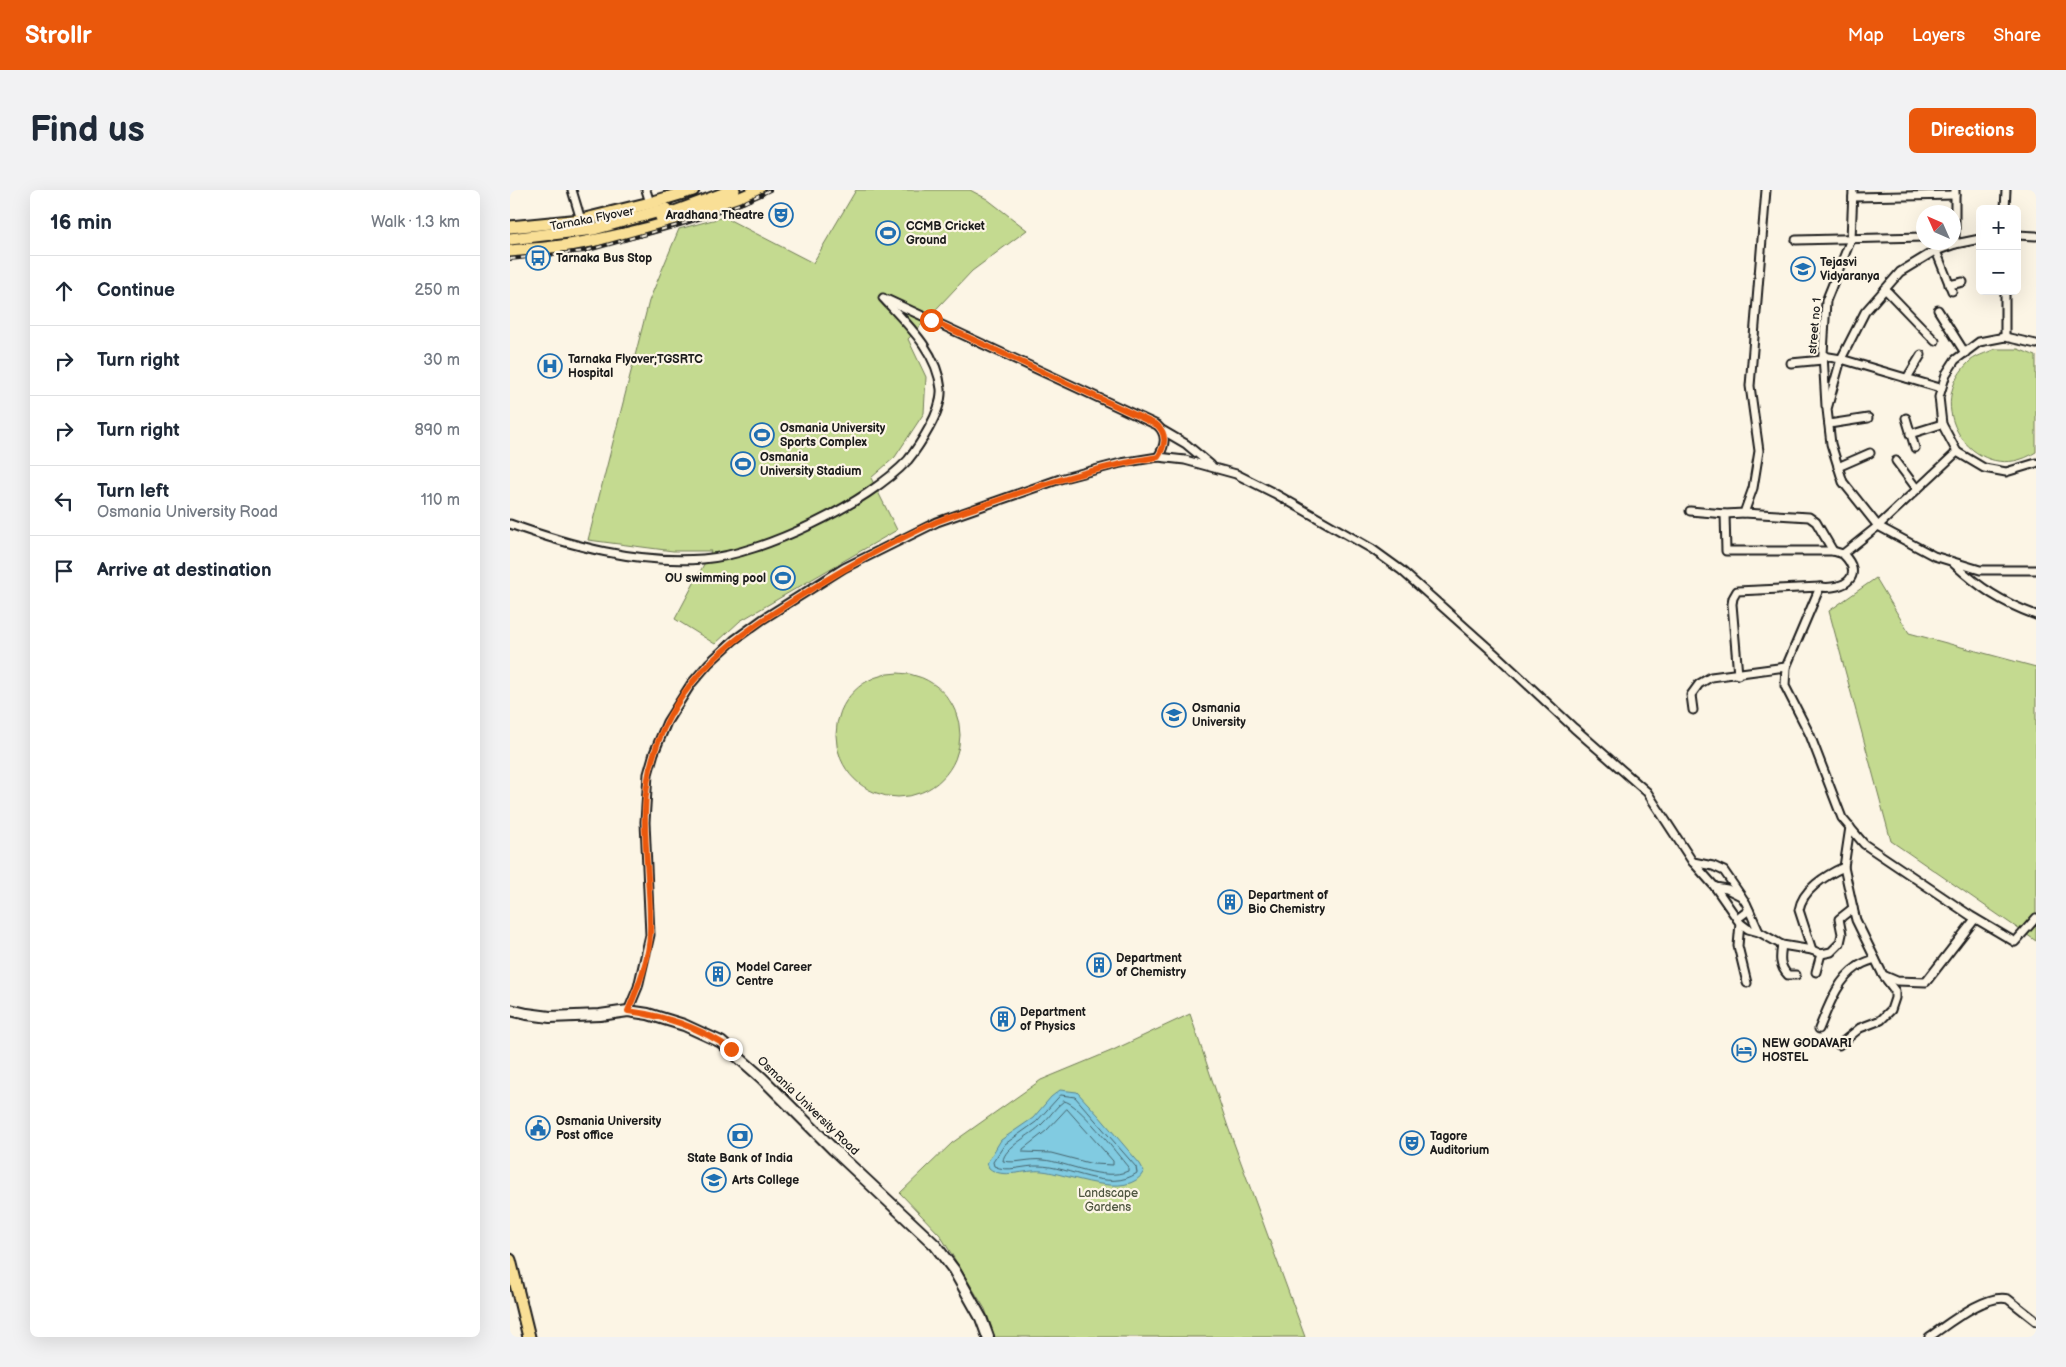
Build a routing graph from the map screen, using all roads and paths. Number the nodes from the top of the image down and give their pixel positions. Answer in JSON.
{"nodes":[{"id":1,"x":572,"y":190,"type":"edge"},
{"id":2,"x":646,"y":190,"type":"edge"},
{"id":3,"x":693,"y":190,"type":"edge"},
{"id":4,"x":721,"y":190,"type":"edge"},
{"id":5,"x":734,"y":190,"type":"edge"},
{"id":6,"x":759,"y":190,"type":"edge"},
{"id":7,"x":1766,"y":190,"type":"edge"},
{"id":8,"x":2006,"y":190,"type":"edge"},
{"id":9,"x":1955,"y":192,"type":"edge"},
{"id":10,"x":1886,"y":193,"type":"edge"},
{"id":11,"x":1914,"y":193,"type":"edge"},
{"id":12,"x":1853,"y":194,"type":"edge"},
{"id":13,"x":650,"y":203,"type":"junction"},
{"id":14,"x":1955,"y":205,"type":"edge"},
{"id":15,"x":2006,"y":205,"type":"edge"},
{"id":16,"x":581,"y":220,"type":"junction"},
{"id":17,"x":510,"y":227,"type":"edge"},
{"id":18,"x":2021,"y":234,"type":"edge"},
{"id":19,"x":2036,"y":236,"type":"edge"},
{"id":20,"x":1916,"y":237,"type":"edge"},
{"id":21,"x":510,"y":239,"type":"edge"},
{"id":22,"x":1851,"y":239,"type":"junction"},
{"id":23,"x":1961,"y":239,"type":"edge"},
{"id":24,"x":1976,"y":239,"type":"edge"},
{"id":25,"x":1796,"y":240,"type":"dead end"},
{"id":26,"x":510,"y":245,"type":"edge"},
{"id":27,"x":510,"y":251,"type":"edge"},
{"id":28,"x":1936,"y":251,"type":"joint"},
{"id":29,"x":1963,"y":282,"type":"dead end"},
{"id":30,"x":1885,"y":289,"type":"junction"},
{"id":31,"x":2005,"y":295,"type":"edge"},
{"id":32,"x":1938,"y":310,"type":"dead end"},
{"id":33,"x":2005,"y":337,"type":"junction"},
{"id":34,"x":1936,"y":341,"type":"dead end"},
{"id":35,"x":2036,"y":344,"type":"edge"},
{"id":36,"x":1965,"y":353,"type":"junction"},
{"id":37,"x":1921,"y":355,"type":"dead end"},
{"id":38,"x":1823,"y":358,"type":"junction"},
{"id":39,"x":1841,"y":359,"type":"junction"},
{"id":40,"x":1791,"y":363,"type":"dead end"},
{"id":41,"x":1907,"y":378,"type":"junction"},
{"id":42,"x":1940,"y":388,"type":"junction"},
{"id":43,"x":1827,"y":408,"type":"junction"},
{"id":44,"x":1868,"y":418,"type":"dead end"},
{"id":45,"x":1906,"y":418,"type":"dead end"},
{"id":46,"x":1829,"y":424,"type":"junction"},
{"id":47,"x":1942,"y":424,"type":"junction"},
{"id":48,"x":1162,"y":430,"type":"junction"},
{"id":49,"x":1910,"y":434,"type":"junction"},
{"id":50,"x":1915,"y":448,"type":"dead end"},
{"id":51,"x":1957,"y":452,"type":"junction"},
{"id":52,"x":1870,"y":453,"type":"dead end"},
{"id":53,"x":1158,"y":457,"type":"junction"},
{"id":54,"x":1896,"y":461,"type":"dead end"},
{"id":55,"x":2036,"y":463,"type":"edge"},
{"id":56,"x":1212,"y":466,"type":"junction"},
{"id":57,"x":1838,"y":467,"type":"junction"},
{"id":58,"x":1917,"y":489,"type":"junction"},
{"id":59,"x":1690,"y":511,"type":"dead end"},
{"id":60,"x":1744,"y":513,"type":"junction"},
{"id":61,"x":1725,"y":514,"type":"junction"},
{"id":62,"x":510,"y":524,"type":"edge"},
{"id":63,"x":1878,"y":526,"type":"junction"},
{"id":64,"x":1833,"y":551,"type":"junction"},
{"id":65,"x":1843,"y":554,"type":"junction"},
{"id":66,"x":1951,"y":561,"type":"junction"},
{"id":67,"x":2036,"y":570,"type":"edge"},
{"id":68,"x":1820,"y":587,"type":"junction"},
{"id":69,"x":2036,"y":615,"type":"edge"},
{"id":70,"x":1786,"y":667,"type":"junction"},
{"id":71,"x":1738,"y":675,"type":"junction"},
{"id":72,"x":1693,"y":710,"type":"dead end"},
{"id":73,"x":1850,"y":827,"type":"junction"},
{"id":74,"x":1692,"y":862,"type":"junction"},
{"id":75,"x":1844,"y":868,"type":"junction"},
{"id":76,"x":1716,"y":887,"type":"junction"},
{"id":77,"x":1742,"y":896,"type":"junction"},
{"id":78,"x":1853,"y":908,"type":"junction"},
{"id":79,"x":1749,"y":910,"type":"junction"},
{"id":80,"x":2036,"y":918,"type":"edge"},
{"id":81,"x":1975,"y":919,"type":"junction"},
{"id":82,"x":1738,"y":921,"type":"junction"},
{"id":83,"x":1759,"y":932,"type":"junction"},
{"id":84,"x":1782,"y":945,"type":"junction"},
{"id":85,"x":1812,"y":950,"type":"junction"},
{"id":86,"x":1822,"y":954,"type":"junction"},
{"id":87,"x":1875,"y":959,"type":"junction"},
{"id":88,"x":1816,"y":972,"type":"dead end"},
{"id":89,"x":1796,"y":975,"type":"dead end"},
{"id":90,"x":1883,"y":975,"type":"junction"},
{"id":91,"x":1747,"y":983,"type":"dead end"},
{"id":92,"x":510,"y":1010,"type":"edge"},
{"id":93,"x":628,"y":1011,"type":"junction"},
{"id":94,"x":1819,"y":1029,"type":"dead end"},
{"id":95,"x":1839,"y":1045,"type":"dead end"},
{"id":96,"x":510,"y":1260,"type":"edge"},
{"id":97,"x":510,"y":1291,"type":"edge"},
{"id":98,"x":2036,"y":1321,"type":"edge"},
{"id":99,"x":521,"y":1337,"type":"edge"},
{"id":100,"x":529,"y":1337,"type":"edge"},
{"id":101,"x":988,"y":1337,"type":"edge"},
{"id":102,"x":1929,"y":1337,"type":"edge"}],
"edges":[{"from":1,"to":16,"type":"street"},
{"from":2,"to":13,"type":"street"},
{"from":3,"to":13,"type":"main road"},
{"from":4,"to":21,"type":"main road","name":"Tarnaka Flyover"},
{"from":5,"to":26,"type":"main road","name":"Tarnaka Flyover"},
{"from":6,"to":27,"type":"main road"},
{"from":7,"to":60,"type":"street"},
{"from":8,"to":15,"type":"street"},
{"from":9,"to":11,"type":"street"},
{"from":9,"to":14,"type":"street"},
{"from":10,"to":11,"type":"street"},
{"from":10,"to":12,"type":"street"},
{"from":12,"to":22,"type":"street","name":"street no 1"},
{"from":13,"to":16,"type":"main road"},
{"from":16,"to":17,"type":"main road"},
{"from":18,"to":19,"type":"street"},
{"from":20,"to":22,"type":"street"},
{"from":22,"to":25,"type":"street"},
{"from":22,"to":38,"type":"street","name":"street no 1"},
{"from":23,"to":24,"type":"street"},
{"from":28,"to":29,"type":"street"},
{"from":28,"to":30,"type":"street"},
{"from":30,"to":34,"type":"street"},
{"from":30,"to":39,"type":"street"},
{"from":31,"to":33,"type":"street"},
{"from":32,"to":36,"type":"street"},
{"from":33,"to":35,"type":"street"},
{"from":33,"to":36,"type":"street"},
{"from":36,"to":42,"type":"street"},
{"from":37,"to":41,"type":"street"},
{"from":38,"to":39,"type":"street"},
{"from":38,"to":40,"type":"street"},
{"from":38,"to":43,"type":"street","name":"street no 1"},
{"from":39,"to":41,"type":"street"},
{"from":39,"to":43,"type":"street"},
{"from":41,"to":42,"type":"street"},
{"from":42,"to":47,"type":"street"},
{"from":43,"to":46,"type":"street","name":"street no 1"},
{"from":44,"to":46,"type":"street"},
{"from":45,"to":49,"type":"street"},
{"from":46,"to":57,"type":"street","name":"street no 1"},
{"from":47,"to":49,"type":"street"},
{"from":47,"to":51,"type":"street"},
{"from":48,"to":53,"type":"street"},
{"from":48,"to":56,"type":"street"},
{"from":48,"to":62,"type":"street"},
{"from":49,"to":50,"type":"street"},
{"from":51,"to":55,"type":"street"},
{"from":51,"to":58,"type":"street"},
{"from":52,"to":57,"type":"street"},
{"from":53,"to":56,"type":"street"},
{"from":53,"to":93,"type":"street"},
{"from":54,"to":58,"type":"street"},
{"from":56,"to":74,"type":"street"},
{"from":57,"to":63,"type":"street","name":"street no 1"},
{"from":58,"to":63,"type":"street"},
{"from":59,"to":61,"type":"street"},
{"from":60,"to":61,"type":"street"},
{"from":60,"to":64,"type":"street"},
{"from":61,"to":64,"type":"street"},
{"from":63,"to":65,"type":"street"},
{"from":63,"to":66,"type":"street"},
{"from":64,"to":65,"type":"street"},
{"from":65,"to":68,"type":"street"},
{"from":66,"to":67,"type":"street"},
{"from":66,"to":69,"type":"street"},
{"from":68,"to":70,"type":"street"},
{"from":68,"to":71,"type":"street"},
{"from":70,"to":71,"type":"street"},
{"from":70,"to":73,"type":"street"},
{"from":71,"to":72,"type":"street"},
{"from":73,"to":75,"type":"street"},
{"from":73,"to":81,"type":"street"},
{"from":74,"to":76,"type":"street"},
{"from":74,"to":77,"type":"street"},
{"from":75,"to":78,"type":"street"},
{"from":75,"to":85,"type":"street"},
{"from":76,"to":77,"type":"street"},
{"from":76,"to":82,"type":"street"},
{"from":77,"to":79,"type":"street"},
{"from":78,"to":86,"type":"street"},
{"from":78,"to":87,"type":"street"},
{"from":79,"to":82,"type":"street"},
{"from":79,"to":83,"type":"street"},
{"from":80,"to":81,"type":"street"},
{"from":81,"to":90,"type":"street"},
{"from":82,"to":83,"type":"street"},
{"from":82,"to":91,"type":"street"},
{"from":83,"to":84,"type":"street"},
{"from":84,"to":85,"type":"street"},
{"from":84,"to":89,"type":"street"},
{"from":85,"to":86,"type":"street"},
{"from":86,"to":88,"type":"street"},
{"from":87,"to":90,"type":"street"},
{"from":87,"to":94,"type":"street"},
{"from":90,"to":95,"type":"street"},
{"from":92,"to":93,"type":"main road","name":"Osmania University Road"},
{"from":93,"to":101,"type":"main road","name":"Osmania University Road"},
{"from":96,"to":100,"type":"main road"},
{"from":97,"to":99,"type":"main road"},
{"from":98,"to":102,"type":"street"}]}
